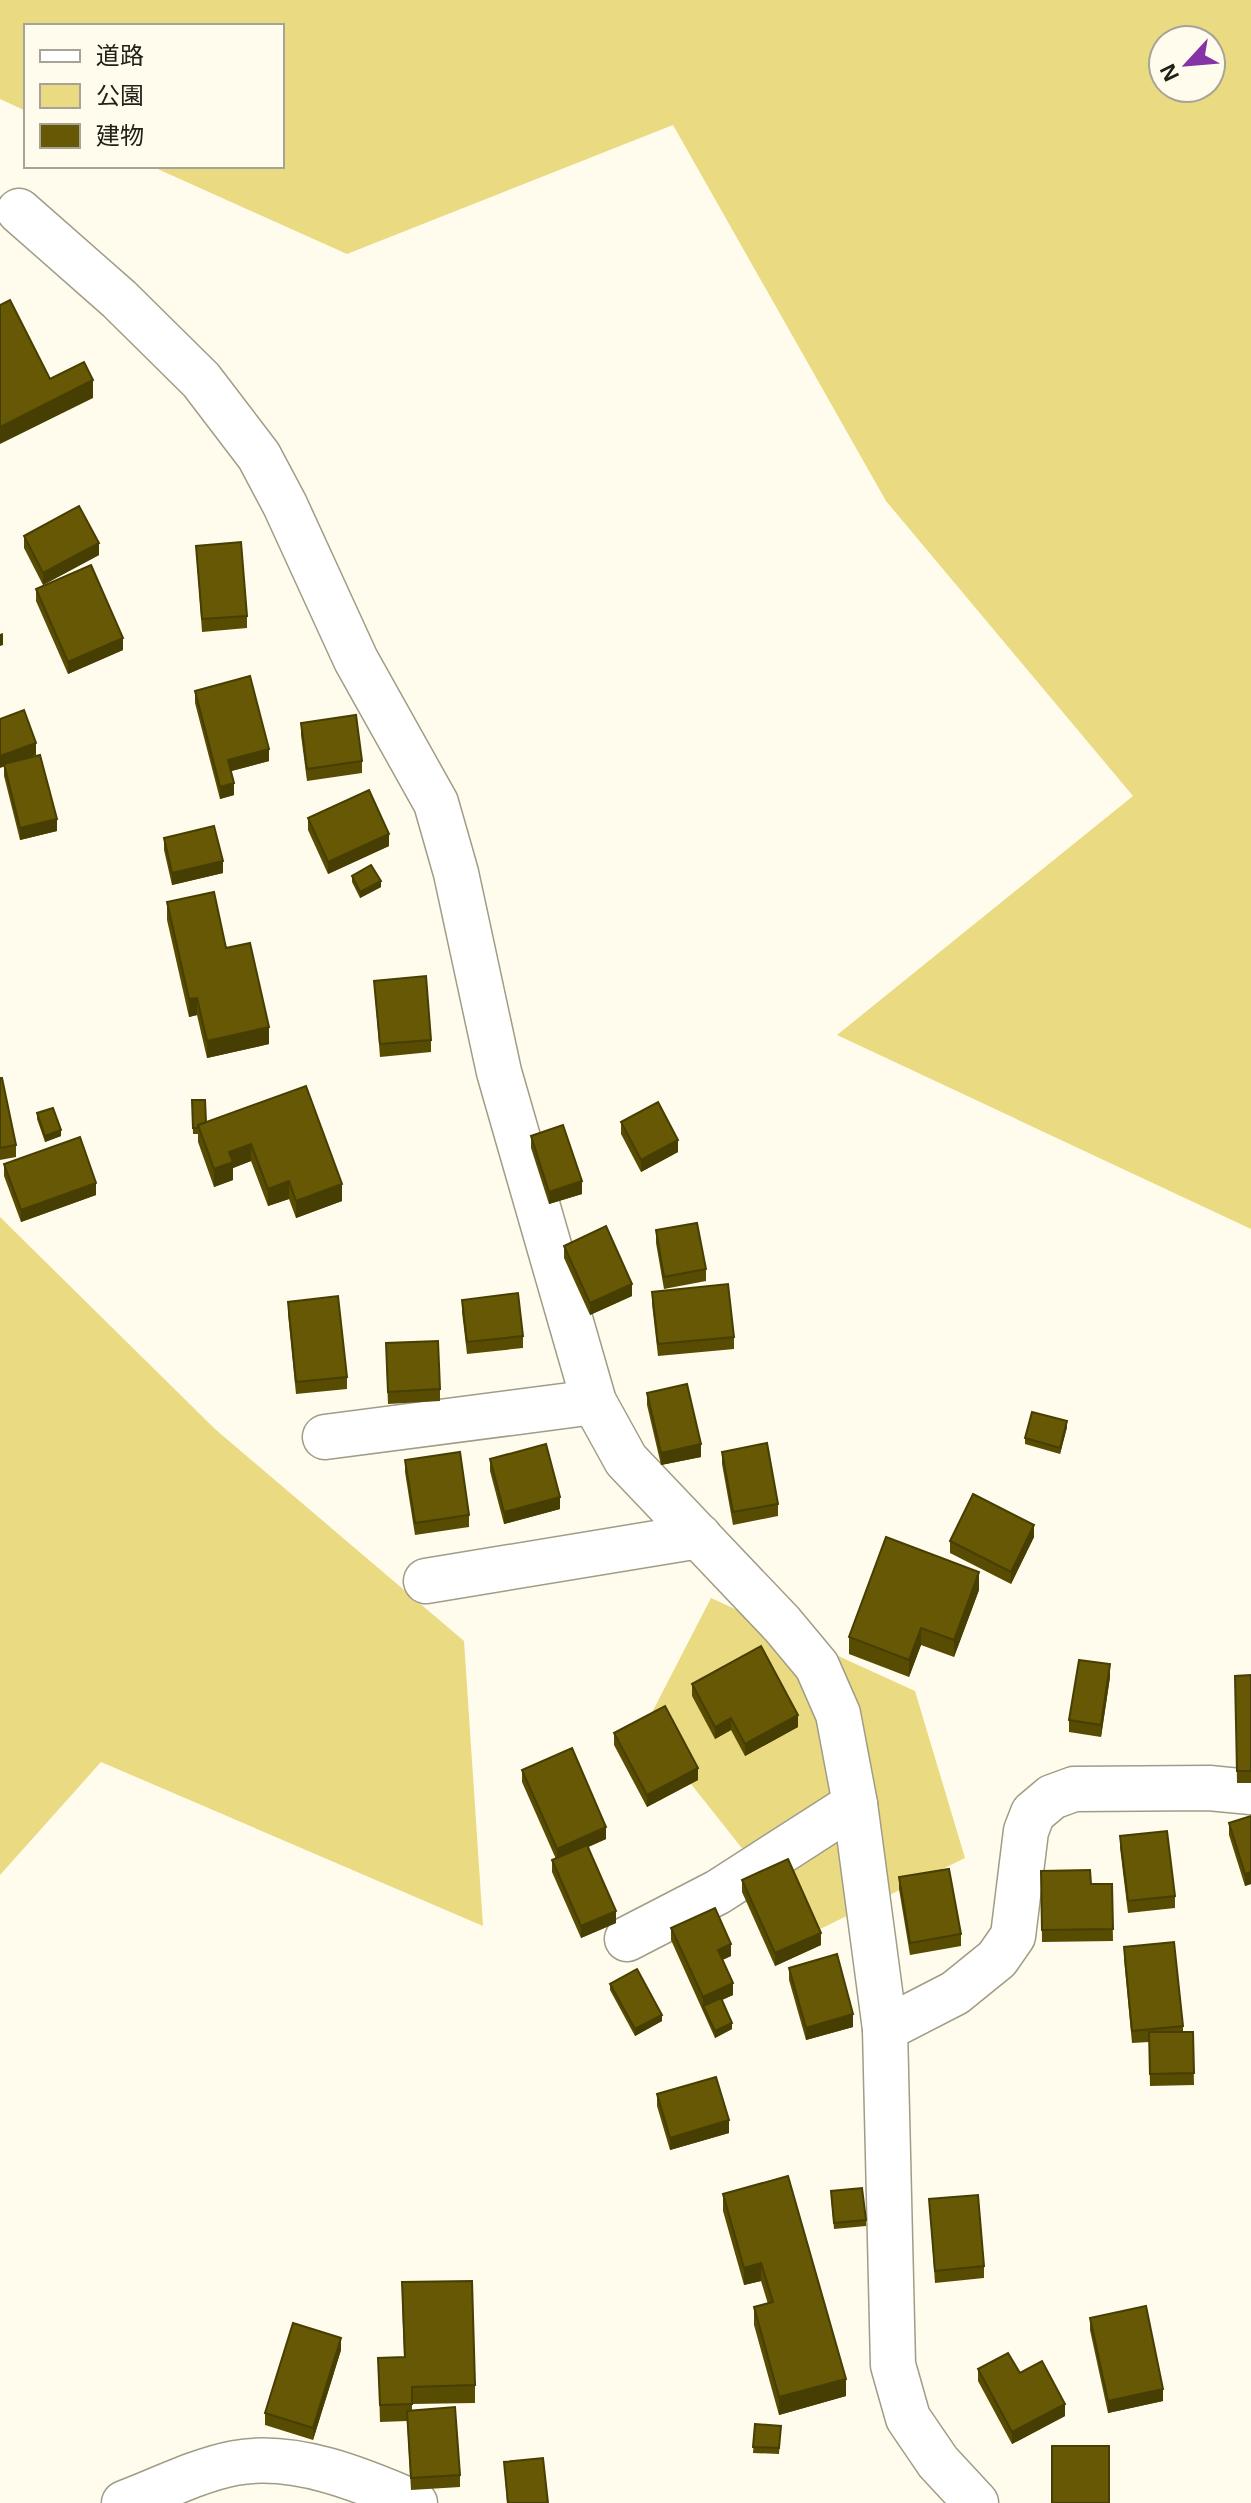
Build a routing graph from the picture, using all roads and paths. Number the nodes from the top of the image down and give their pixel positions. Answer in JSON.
{"nodes":[{"id":1,"x":19,"y":211,"type":"dead end"},
{"id":2,"x":594,"y":1402,"type":"junction"},
{"id":3,"x":325,"y":1437,"type":"dead end"},
{"id":4,"x":699,"y":1536,"type":"junction"},
{"id":5,"x":426,"y":1581,"type":"dead end"},
{"id":6,"x":1251,"y":1792,"type":"edge"},
{"id":7,"x":855,"y":1804,"type":"junction"},
{"id":8,"x":627,"y":1939,"type":"dead end"},
{"id":9,"x":885,"y":2029,"type":"junction"},
{"id":10,"x":124,"y":2503,"type":"edge"},
{"id":11,"x":415,"y":2503,"type":"edge"},
{"id":12,"x":976,"y":2503,"type":"edge"}],
"edges":[{"from":1,"to":2,"type":"street"},
{"from":2,"to":3,"type":"street"},
{"from":2,"to":4,"type":"street"},
{"from":4,"to":5,"type":"street"},
{"from":4,"to":7,"type":"street"},
{"from":6,"to":9,"type":"street"},
{"from":7,"to":8,"type":"street"},
{"from":7,"to":9,"type":"street"},
{"from":9,"to":12,"type":"street"},
{"from":10,"to":11,"type":"street"}]}
